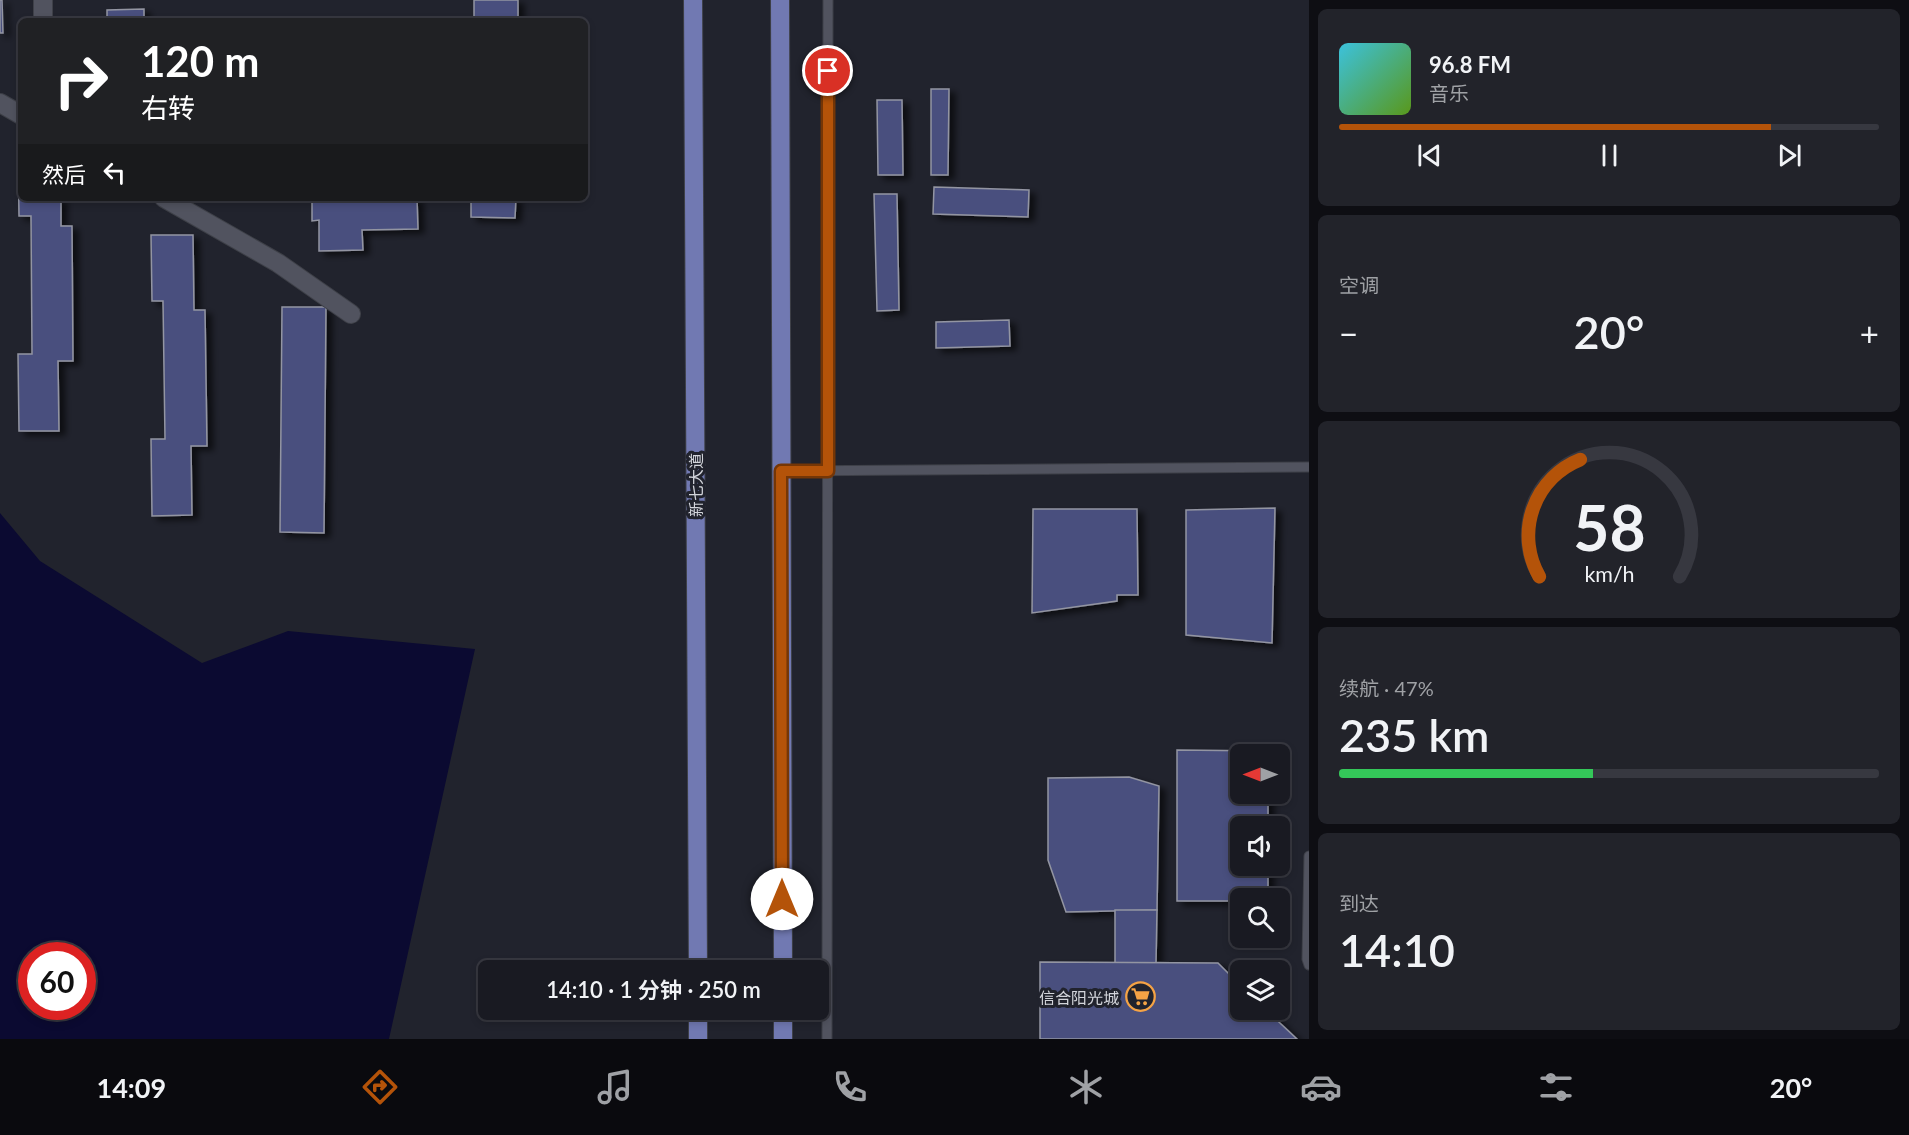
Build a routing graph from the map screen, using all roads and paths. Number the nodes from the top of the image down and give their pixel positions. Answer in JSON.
{"nodes":[{"id":1,"x":43,"y":0,"type":"edge"},
{"id":2,"x":693,"y":0,"type":"edge"},
{"id":3,"x":780,"y":0,"type":"edge"},
{"id":4,"x":828,"y":0,"type":"edge"},
{"id":5,"x":43,"y":18,"type":"edge"},
{"id":6,"x":0,"y":103,"type":"edge"},
{"id":7,"x":18,"y":113,"type":"edge"},
{"id":8,"x":169,"y":201,"type":"edge"},
{"id":9,"x":351,"y":314,"type":"dead end"},
{"id":10,"x":1309,"y":467,"type":"edge"},
{"id":11,"x":781,"y":471,"type":"junction"},
{"id":12,"x":828,"y":471,"type":"junction"},
{"id":13,"x":1309,"y":856,"type":"edge"},
{"id":14,"x":698,"y":960,"type":"edge"},
{"id":15,"x":783,"y":960,"type":"edge"},
{"id":16,"x":1309,"y":965,"type":"edge"},
{"id":17,"x":698,"y":1020,"type":"edge"},
{"id":18,"x":783,"y":1020,"type":"edge"},
{"id":19,"x":698,"y":1039,"type":"edge"},
{"id":20,"x":783,"y":1039,"type":"edge"},
{"id":21,"x":827,"y":1039,"type":"edge"}],
"edges":[{"from":1,"to":5,"type":"street"},
{"from":2,"to":14,"type":"main road","name":"新七大道"},
{"from":3,"to":11,"type":"main road"},
{"from":4,"to":12,"type":"lane"},
{"from":6,"to":7,"type":"street"},
{"from":8,"to":9,"type":"street"},
{"from":10,"to":12,"type":"lane"},
{"from":11,"to":12,"type":"lane"},
{"from":11,"to":15,"type":"main road"},
{"from":12,"to":21,"type":"lane"},
{"from":13,"to":16,"type":"lane"},
{"from":17,"to":19,"type":"main road"},
{"from":18,"to":20,"type":"main road"}]}
